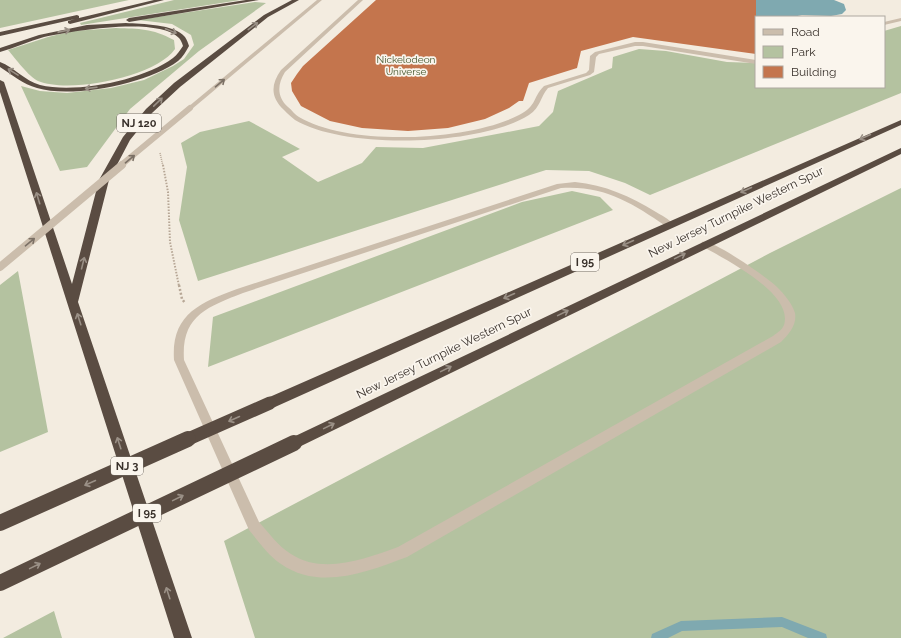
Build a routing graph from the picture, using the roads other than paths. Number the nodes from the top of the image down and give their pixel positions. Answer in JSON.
{"nodes":[{"id":1,"x":161,"y":0,"type":"edge"},
{"id":2,"x":256,"y":0,"type":"edge"},
{"id":3,"x":287,"y":0,"type":"edge"},
{"id":4,"x":296,"y":0,"type":"edge"},
{"id":5,"x":320,"y":0,"type":"edge"},
{"id":6,"x":361,"y":0,"type":"edge"},
{"id":7,"x":266,"y":16,"type":"junction"},
{"id":8,"x":901,"y":19,"type":"edge"},
{"id":9,"x":885,"y":24,"type":"edge"},
{"id":10,"x":87,"y":27,"type":"junction"},
{"id":11,"x":40,"y":30,"type":"junction"},
{"id":12,"x":0,"y":34,"type":"edge"},
{"id":13,"x":0,"y":43,"type":"edge"},
{"id":14,"x":0,"y":50,"type":"edge"},
{"id":15,"x":755,"y":62,"type":"edge"},
{"id":16,"x":0,"y":64,"type":"edge"},
{"id":17,"x":0,"y":82,"type":"edge"},
{"id":18,"x":901,"y":122,"type":"edge"},
{"id":19,"x":901,"y":150,"type":"edge"},
{"id":20,"x":669,"y":224,"type":"junction"},
{"id":21,"x":705,"y":244,"type":"junction"},
{"id":22,"x":0,"y":267,"type":"edge"},
{"id":23,"x":73,"y":301,"type":"junction"},
{"id":24,"x":0,"y":523,"type":"edge"},
{"id":25,"x":0,"y":583,"type":"edge"},
{"id":26,"x":182,"y":634,"type":"edge"}],
"edges":[{"from":1,"to":11,"type":"highway"},
{"from":2,"to":10,"type":"highway"},
{"from":3,"to":7,"type":"highway","number":"NJ 120"},
{"from":4,"to":7,"type":"highway"},
{"from":22,"to":5,"type":"street","one_way":true,"bridge":true},
{"from":6,"to":15,"type":"street"},
{"from":23,"to":7,"type":"highway","number":"NJ 120","one_way":true},
{"from":8,"to":9,"type":"street"},
{"from":11,"to":10,"type":"highway","one_way":true},
{"from":10,"to":16,"type":"highway","one_way":true},
{"from":11,"to":12,"type":"highway"},
{"from":11,"to":13,"type":"highway"},
{"from":11,"to":14,"type":"highway"},
{"from":23,"to":17,"type":"highway","number":"NJ 3","one_way":true},
{"from":18,"to":20,"type":"highway","name":"New Jersey Turnpike Western Spur","number":"I 95","one_way":true},
{"from":19,"to":21,"type":"highway","name":"New Jersey Turnpike Western Spur","number":"I 95"},
{"from":20,"to":21,"type":"street"},
{"from":20,"to":24,"type":"highway","name":"New Jersey Turnpike Western Spur","number":"I 95","one_way":true,"bridge":true},
{"from":25,"to":21,"type":"highway","name":"New Jersey Turnpike Western Spur","number":"I 95","one_way":true,"bridge":true},
{"from":26,"to":23,"type":"highway","number":"NJ 3","one_way":true}]}
